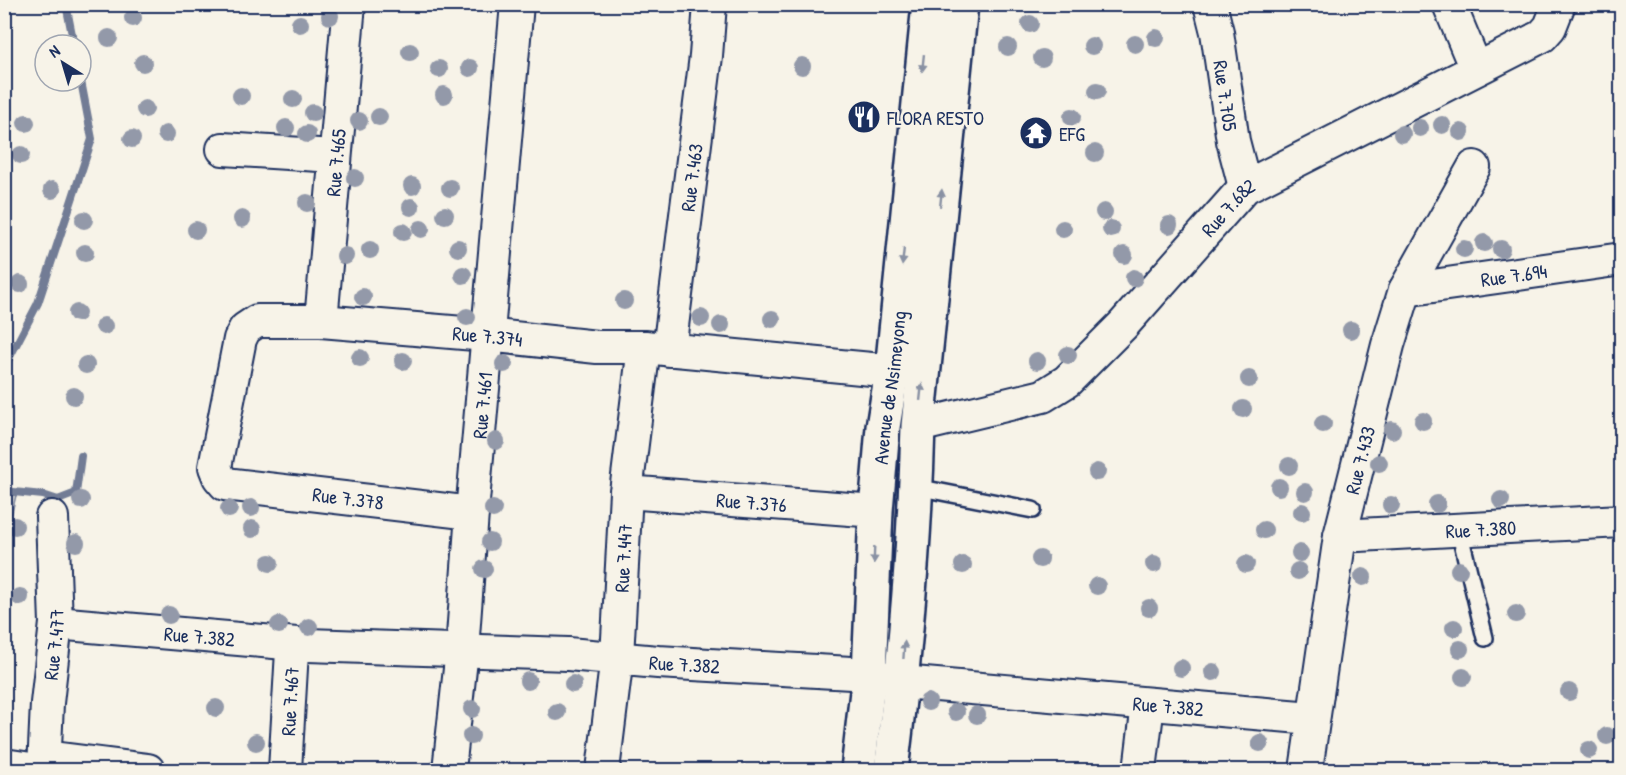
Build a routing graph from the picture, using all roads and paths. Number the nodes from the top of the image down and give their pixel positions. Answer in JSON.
{"nodes":[{"id":1,"x":349,"y":4,"type":"edge"},
{"id":2,"x":518,"y":4,"type":"edge"},
{"id":3,"x":710,"y":4,"type":"edge"},
{"id":4,"x":929,"y":4,"type":"edge"},
{"id":5,"x":961,"y":4,"type":"edge"},
{"id":6,"x":1210,"y":4,"type":"edge"},
{"id":7,"x":1449,"y":4,"type":"edge"},
{"id":8,"x":1559,"y":4,"type":"edge"},
{"id":9,"x":1476,"y":69,"type":"junction"},
{"id":10,"x":223,"y":150,"type":"dead end"},
{"id":11,"x":335,"y":156,"type":"junction"},
{"id":12,"x":1474,"y":167,"type":"dead end"},
{"id":13,"x":1245,"y":187,"type":"junction"},
{"id":14,"x":1622,"y":259,"type":"edge"},
{"id":15,"x":1404,"y":290,"type":"junction"},
{"id":16,"x":321,"y":321,"type":"junction"},
{"id":17,"x":487,"y":335,"type":"junction"},
{"id":18,"x":656,"y":349,"type":"junction"},
{"id":19,"x":892,"y":371,"type":"junction"},
{"id":20,"x":918,"y":426,"type":"junction"},
{"id":21,"x":225,"y":484,"type":"joint"},
{"id":22,"x":916,"y":487,"type":"junction"},
{"id":23,"x":626,"y":492,"type":"junction"},
{"id":24,"x":1033,"y":510,"type":"dead end"},
{"id":25,"x":876,"y":511,"type":"junction"},
{"id":26,"x":472,"y":513,"type":"junction"},
{"id":27,"x":52,"y":517,"type":"dead end"},
{"id":28,"x":1622,"y":521,"type":"edge"},
{"id":29,"x":1459,"y":530,"type":"junction"},
{"id":30,"x":1340,"y":536,"type":"junction"},
{"id":31,"x":56,"y":623,"type":"junction"},
{"id":32,"x":1485,"y":638,"type":"dead end"},
{"id":33,"x":308,"y":645,"type":"junction"},
{"id":34,"x":462,"y":650,"type":"junction"},
{"id":35,"x":617,"y":657,"type":"junction"},
{"id":36,"x":869,"y":674,"type":"junction"},
{"id":37,"x":902,"y":682,"type":"junction"},
{"id":38,"x":1148,"y":704,"type":"junction"},
{"id":39,"x":1312,"y":718,"type":"junction"},
{"id":40,"x":4,"y":765,"type":"edge"},
{"id":41,"x":284,"y":769,"type":"edge"},
{"id":42,"x":38,"y":771,"type":"edge"},
{"id":43,"x":45,"y":771,"type":"edge"},
{"id":44,"x":148,"y":771,"type":"edge"},
{"id":45,"x":449,"y":771,"type":"edge"},
{"id":46,"x":603,"y":771,"type":"edge"},
{"id":47,"x":858,"y":771,"type":"edge"},
{"id":48,"x":891,"y":771,"type":"edge"},
{"id":49,"x":1140,"y":771,"type":"edge"},
{"id":50,"x":1306,"y":771,"type":"edge"}],
"edges":[{"from":1,"to":11,"type":"street","name":"Rue 7.465"},
{"from":2,"to":17,"type":"street","name":"Rue 7.461"},
{"from":3,"to":18,"type":"street","name":"Rue 7.463"},
{"from":4,"to":19,"type":"main road","name":"Avenue de Nsimeyong","one_way":true},
{"from":20,"to":5,"type":"main road","name":"Avenue de Nsimeyong","one_way":true},
{"from":6,"to":13,"type":"street","name":"Rue 7.705"},
{"from":7,"to":9,"type":"street"},
{"from":8,"to":9,"type":"street","name":"Rue 7.682"},
{"from":9,"to":13,"type":"street","name":"Rue 7.682"},
{"from":10,"to":11,"type":"street"},
{"from":11,"to":16,"type":"street","name":"Rue 7.465"},
{"from":12,"to":15,"type":"street","name":"Rue 7.433"},
{"from":13,"to":20,"type":"street","name":"Rue 7.682"},
{"from":14,"to":15,"type":"street","name":"Rue 7.694"},
{"from":15,"to":30,"type":"street","name":"Rue 7.433"},
{"from":16,"to":17,"type":"street","name":"Rue 7.374"},
{"from":16,"to":21,"type":"street","name":"Rue 7.374"},
{"from":17,"to":18,"type":"street","name":"Rue 7.374"},
{"from":17,"to":26,"type":"street","name":"Rue 7.461"},
{"from":18,"to":19,"type":"street","name":"Rue 7.374"},
{"from":18,"to":23,"type":"street","name":"Rue 7.447"},
{"from":19,"to":25,"type":"main road","name":"Avenue de Nsimeyong"},
{"from":20,"to":22,"type":"main road","name":"Avenue de Nsimeyong"},
{"from":21,"to":26,"type":"street","name":"Rue 7.378"},
{"from":22,"to":24,"type":"lane"},
{"from":37,"to":22,"type":"main road","name":"Avenue de Nsimeyong","one_way":true},
{"from":23,"to":25,"type":"street","name":"Rue 7.376"},
{"from":23,"to":35,"type":"street","name":"Rue 7.447"},
{"from":25,"to":36,"type":"main road","name":"Avenue de Nsimeyong","one_way":true},
{"from":26,"to":34,"type":"street","name":"Rue 7.461"},
{"from":27,"to":31,"type":"street","name":"Rue 7.477"},
{"from":28,"to":29,"type":"street","name":"Rue 7.380"},
{"from":29,"to":30,"type":"street","name":"Rue 7.380"},
{"from":29,"to":32,"type":"lane"},
{"from":30,"to":39,"type":"street","name":"Rue 7.433"},
{"from":31,"to":33,"type":"street","name":"Rue 7.382"},
{"from":31,"to":43,"type":"street","name":"Rue 7.477"},
{"from":33,"to":34,"type":"street","name":"Rue 7.382"},
{"from":33,"to":41,"type":"street","name":"Rue 7.467"},
{"from":34,"to":35,"type":"street","name":"Rue 7.382"},
{"from":34,"to":45,"type":"street","name":"Rue 7.461"},
{"from":35,"to":36,"type":"street","name":"Rue 7.382"},
{"from":35,"to":46,"type":"street","name":"Rue 7.447"},
{"from":36,"to":37,"type":"street","name":"Rue 7.382"},
{"from":36,"to":47,"type":"main road","name":"Avenue de Nsimeyong"},
{"from":37,"to":38,"type":"street","name":"Rue 7.382"},
{"from":37,"to":48,"type":"main road","name":"Avenue de Nsimeyong"},
{"from":38,"to":39,"type":"street","name":"Rue 7.382"},
{"from":38,"to":49,"type":"street"},
{"from":39,"to":50,"type":"street","name":"Rue 7.433"},
{"from":40,"to":42,"type":"street"},
{"from":43,"to":44,"type":"street"}]}
